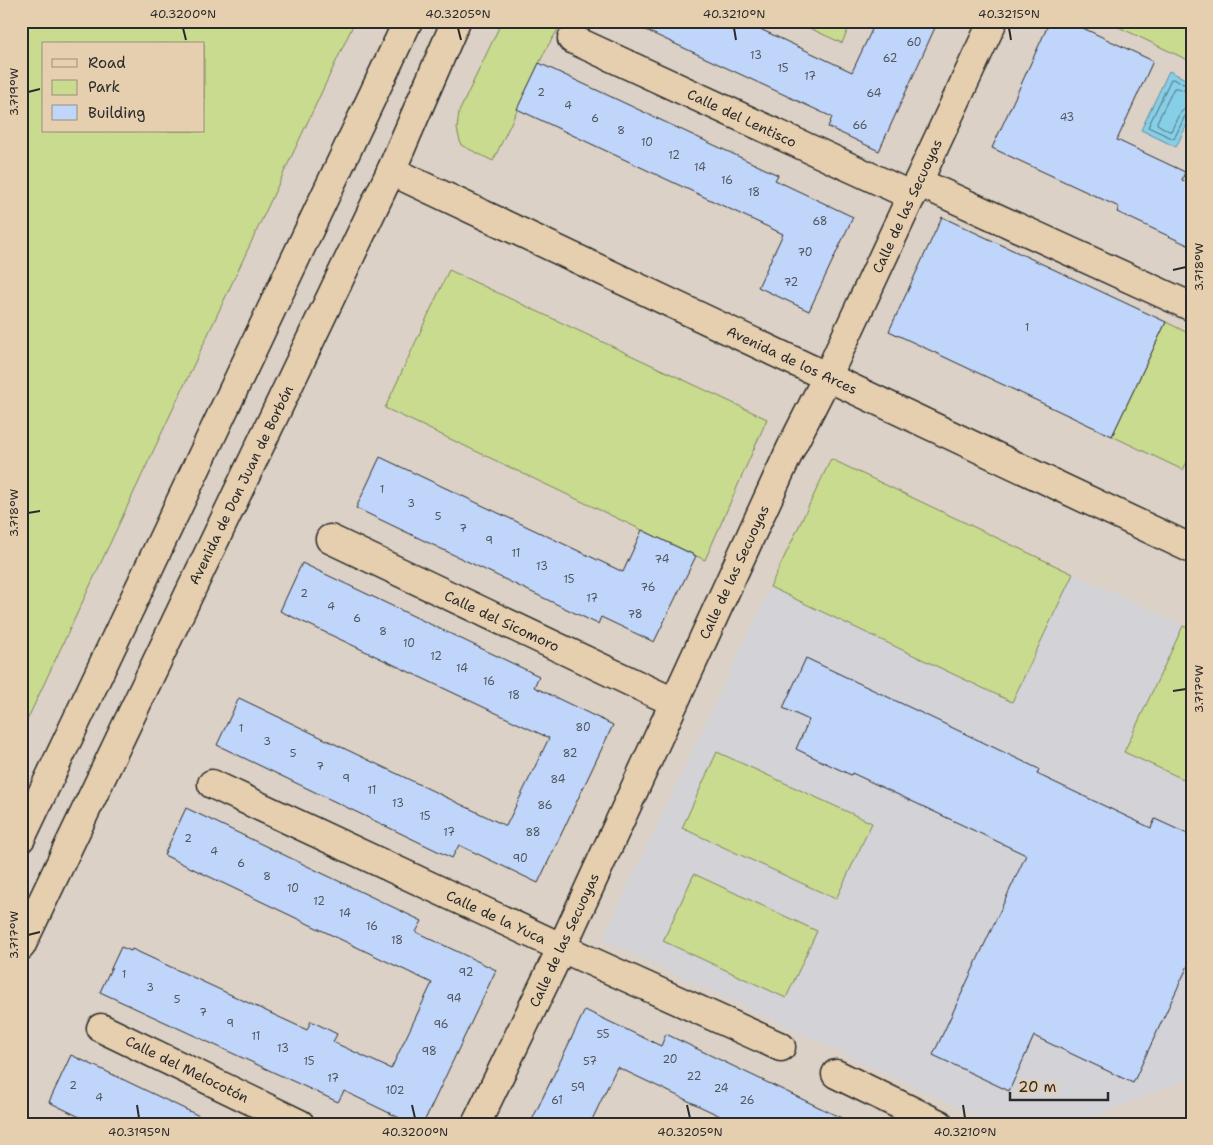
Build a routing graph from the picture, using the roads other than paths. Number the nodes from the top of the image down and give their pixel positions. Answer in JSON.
{"nodes":[{"id":1,"x":408,"y":21,"type":"edge"},
{"id":2,"x":456,"y":21,"type":"edge"},
{"id":3,"x":992,"y":21,"type":"edge"},
{"id":4,"x":572,"y":39,"type":"dead end"},
{"id":5,"x":391,"y":171,"type":"junction"},
{"id":6,"x":915,"y":189,"type":"junction"},
{"id":7,"x":1192,"y":307,"type":"edge"},
{"id":8,"x":827,"y":377,"type":"junction"},
{"id":9,"x":330,"y":539,"type":"dead end"},
{"id":10,"x":1192,"y":550,"type":"edge"},
{"id":11,"x":674,"y":702,"type":"junction"},
{"id":12,"x":212,"y":784,"type":"dead end"},
{"id":13,"x":21,"y":838,"type":"edge"},
{"id":14,"x":21,"y":946,"type":"edge"},
{"id":15,"x":562,"y":947,"type":"junction"},
{"id":16,"x":101,"y":1028,"type":"dead end"},
{"id":17,"x":781,"y":1047,"type":"dead end"},
{"id":18,"x":836,"y":1074,"type":"dead end"},
{"id":19,"x":300,"y":1124,"type":"edge"},
{"id":20,"x":476,"y":1124,"type":"edge"},
{"id":21,"x":939,"y":1124,"type":"edge"}],
"edges":[{"from":1,"to":13,"type":"street"},
{"from":2,"to":5,"type":"street","name":"Avenida de Don Juan de Borbón"},
{"from":3,"to":6,"type":"street","name":"Calle de las Secuoyas"},
{"from":4,"to":6,"type":"street","name":"Calle del Lentisco"},
{"from":5,"to":8,"type":"street","name":"Avenida de los Arces"},
{"from":5,"to":14,"type":"street","name":"Avenida de Don Juan de Borbón"},
{"from":6,"to":7,"type":"street","name":"Calle del Lentisco"},
{"from":6,"to":8,"type":"street","name":"Calle de las Secuoyas"},
{"from":8,"to":10,"type":"street","name":"Avenida de los Arces"},
{"from":8,"to":11,"type":"street","name":"Calle de las Secuoyas"},
{"from":9,"to":11,"type":"street","name":"Calle del Sicomoro"},
{"from":11,"to":15,"type":"street","name":"Calle de las Secuoyas"},
{"from":12,"to":15,"type":"street","name":"Calle de la Yuca"},
{"from":15,"to":17,"type":"street","name":"Calle de la Yuca"},
{"from":15,"to":20,"type":"street","name":"Calle de las Secuoyas"},
{"from":16,"to":19,"type":"street","name":"Calle del Melocotón"},
{"from":18,"to":21,"type":"street"}]}
